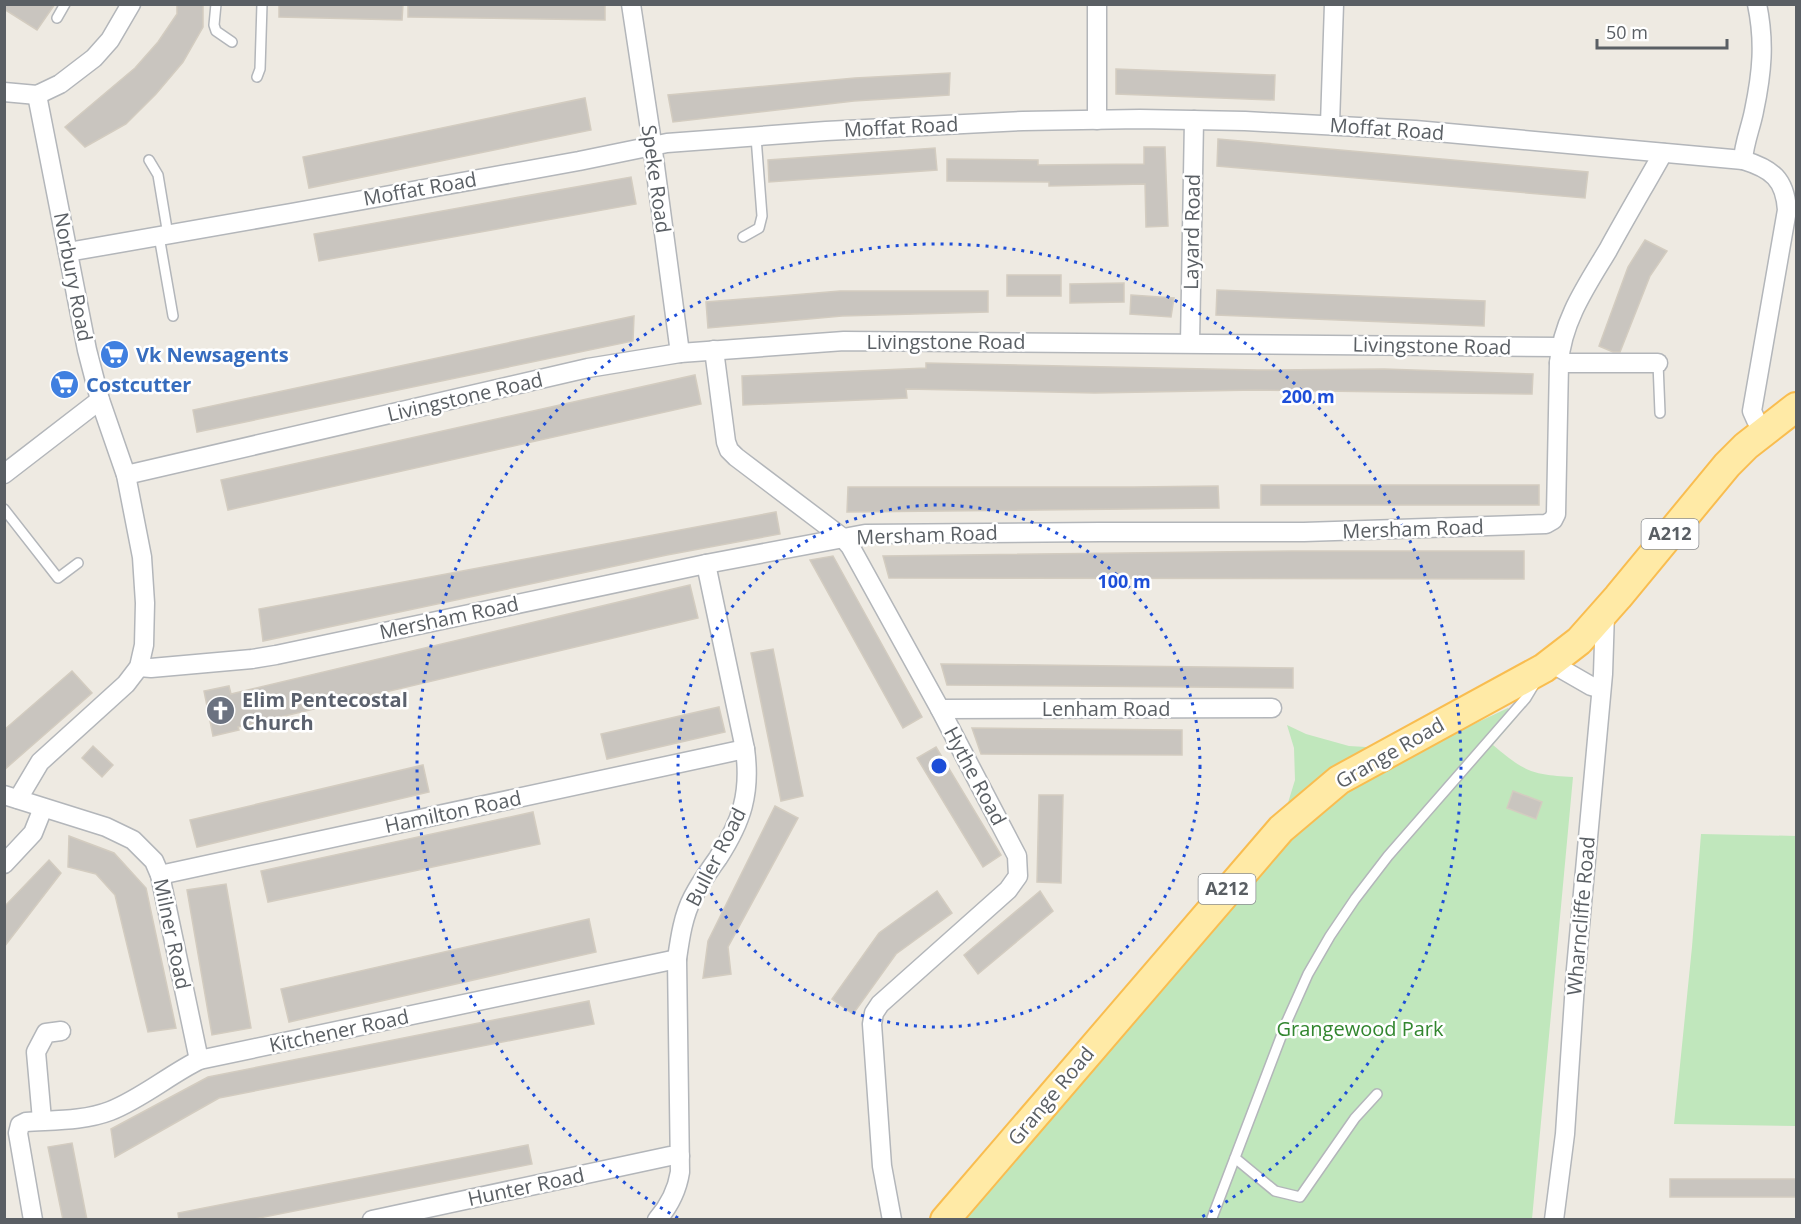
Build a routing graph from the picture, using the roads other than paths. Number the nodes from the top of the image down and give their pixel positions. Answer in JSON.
{"nodes":[{"id":1,"x":65,"y":4,"type":"edge"},
{"id":2,"x":131,"y":4,"type":"edge"},
{"id":3,"x":216,"y":4,"type":"edge"},
{"id":4,"x":262,"y":4,"type":"edge"},
{"id":5,"x":631,"y":4,"type":"edge"},
{"id":6,"x":1097,"y":4,"type":"edge"},
{"id":7,"x":1334,"y":4,"type":"edge"},
{"id":8,"x":1757,"y":4,"type":"edge"},
{"id":9,"x":57,"y":18,"type":"dead end"},
{"id":10,"x":232,"y":42,"type":"dead end"},
{"id":11,"x":257,"y":76,"type":"dead end"},
{"id":12,"x":4,"y":92,"type":"edge"},
{"id":13,"x":37,"y":95,"type":"junction"},
{"id":14,"x":1097,"y":120,"type":"junction"},
{"id":15,"x":1194,"y":120,"type":"junction"},
{"id":16,"x":1330,"y":124,"type":"junction"},
{"id":17,"x":756,"y":137,"type":"junction"},
{"id":18,"x":651,"y":147,"type":"junction"},
{"id":19,"x":1663,"y":153,"type":"junction"},
{"id":20,"x":149,"y":160,"type":"dead end"},
{"id":21,"x":1743,"y":160,"type":"junction"},
{"id":22,"x":163,"y":235,"type":"junction"},
{"id":23,"x":743,"y":237,"type":"dead end"},
{"id":24,"x":68,"y":252,"type":"junction"},
{"id":25,"x":173,"y":316,"type":"dead end"},
{"id":26,"x":1190,"y":344,"type":"junction"},
{"id":27,"x":714,"y":350,"type":"junction"},
{"id":28,"x":680,"y":353,"type":"junction"},
{"id":29,"x":1559,"y":355,"type":"junction"},
{"id":30,"x":1658,"y":363,"type":"joint"},
{"id":31,"x":100,"y":400,"type":"junction"},
{"id":32,"x":1796,"y":408,"type":"edge"},
{"id":33,"x":1660,"y":413,"type":"dead end"},
{"id":34,"x":1765,"y":431,"type":"junction"},
{"id":35,"x":4,"y":474,"type":"edge"},
{"id":36,"x":126,"y":475,"type":"junction"},
{"id":37,"x":4,"y":509,"type":"edge"},
{"id":38,"x":843,"y":538,"type":"junction"},
{"id":39,"x":78,"y":563,"type":"dead end"},
{"id":40,"x":706,"y":564,"type":"junction"},
{"id":41,"x":1605,"y":612,"type":"junction"},
{"id":42,"x":1547,"y":666,"type":"junction"},
{"id":43,"x":139,"y":667,"type":"junction"},
{"id":44,"x":1601,"y":689,"type":"junction"},
{"id":45,"x":1272,"y":708,"type":"dead end"},
{"id":46,"x":940,"y":709,"type":"junction"},
{"id":47,"x":746,"y":749,"type":"junction"},
{"id":48,"x":11,"y":797,"type":"edge"},
{"id":49,"x":43,"y":808,"type":"junction"},
{"id":50,"x":4,"y":864,"type":"edge"},
{"id":51,"x":160,"y":875,"type":"junction"},
{"id":52,"x":677,"y":959,"type":"junction"},
{"id":53,"x":61,"y":1031,"type":"dead end"},
{"id":54,"x":199,"y":1060,"type":"junction"},
{"id":55,"x":1377,"y":1094,"type":"dead end"},
{"id":56,"x":42,"y":1120,"type":"junction"},
{"id":57,"x":680,"y":1156,"type":"junction"},
{"id":58,"x":1235,"y":1158,"type":"junction"},
{"id":59,"x":1212,"y":1218,"type":"dead end"},
{"id":60,"x":33,"y":1220,"type":"edge"},
{"id":61,"x":372,"y":1220,"type":"edge"},
{"id":62,"x":657,"y":1220,"type":"edge"},
{"id":63,"x":892,"y":1220,"type":"edge"},
{"id":64,"x":945,"y":1220,"type":"edge"},
{"id":65,"x":1554,"y":1220,"type":"edge"}],
"edges":[{"from":1,"to":9,"type":"lane"},
{"from":2,"to":13,"type":"street"},
{"from":3,"to":10,"type":"lane"},
{"from":4,"to":11,"type":"lane"},
{"from":5,"to":18,"type":"street","name":"Speke Road"},
{"from":6,"to":14,"type":"street"},
{"from":7,"to":16,"type":"street"},
{"from":8,"to":21,"type":"street"},
{"from":12,"to":13,"type":"street"},
{"from":13,"to":24,"type":"street","name":"Norbury Road"},
{"from":14,"to":15,"type":"street","name":"Moffat Road"},
{"from":14,"to":17,"type":"street","name":"Moffat Road"},
{"from":15,"to":16,"type":"street","name":"Moffat Road"},
{"from":15,"to":26,"type":"street","name":"Layard Road"},
{"from":16,"to":19,"type":"street","name":"Moffat Road"},
{"from":17,"to":18,"type":"street","name":"Moffat Road"},
{"from":17,"to":23,"type":"lane"},
{"from":18,"to":22,"type":"street","name":"Moffat Road"},
{"from":18,"to":28,"type":"street","name":"Speke Road"},
{"from":19,"to":21,"type":"street","name":"Moffat Road"},
{"from":19,"to":29,"type":"street"},
{"from":20,"to":22,"type":"lane"},
{"from":21,"to":34,"type":"street","name":"Moffat Road"},
{"from":22,"to":24,"type":"street","name":"Moffat Road"},
{"from":22,"to":25,"type":"lane"},
{"from":24,"to":31,"type":"street","name":"Norbury Road"},
{"from":26,"to":27,"type":"street","name":"Livingstone Road"},
{"from":26,"to":29,"type":"street","name":"Livingstone Road"},
{"from":27,"to":28,"type":"street","name":"Livingstone Road"},
{"from":27,"to":38,"type":"street","name":"Hythe Road"},
{"from":28,"to":36,"type":"street","name":"Livingstone Road"},
{"from":29,"to":30,"type":"street","name":"Livingstone Road"},
{"from":29,"to":38,"type":"street","name":"Mersham Road"},
{"from":30,"to":33,"type":"lane"},
{"from":31,"to":35,"type":"street"},
{"from":31,"to":36,"type":"street","name":"Norbury Road"},
{"from":32,"to":34,"type":"main road","name":"Grange Road","number":"A212"},
{"from":34,"to":41,"type":"main road","name":"Grange Road","number":"A212"},
{"from":36,"to":43,"type":"street","name":"Norbury Road"},
{"from":37,"to":39,"type":"lane"},
{"from":38,"to":40,"type":"street","name":"Mersham Road"},
{"from":38,"to":46,"type":"street","name":"Hythe Road"},
{"from":40,"to":43,"type":"street","name":"Mersham Road"},
{"from":40,"to":47,"type":"street","name":"Buller Road"},
{"from":41,"to":42,"type":"main road","name":"Grange Road","number":"A212"},
{"from":41,"to":44,"type":"street","name":"Wharncliffe Road"},
{"from":42,"to":44,"type":"street"},
{"from":42,"to":58,"type":"lane"},
{"from":42,"to":64,"type":"main road","name":"Grange Road","number":"A212"},
{"from":43,"to":48,"type":"street"},
{"from":44,"to":65,"type":"street","name":"Wharncliffe Road"},
{"from":45,"to":46,"type":"street","name":"Lenham Road"},
{"from":46,"to":63,"type":"street","name":"Hythe Road"},
{"from":47,"to":51,"type":"street","name":"Hamilton Road"},
{"from":47,"to":52,"type":"street","name":"Buller Road"},
{"from":48,"to":49,"type":"street","name":"Milner Road"},
{"from":49,"to":50,"type":"street"},
{"from":49,"to":51,"type":"street","name":"Milner Road"},
{"from":51,"to":54,"type":"street","name":"Milner Road"},
{"from":52,"to":54,"type":"street","name":"Kitchener Road"},
{"from":52,"to":57,"type":"street","name":"Buller Road"},
{"from":53,"to":56,"type":"street"},
{"from":54,"to":56,"type":"street","name":"Kitchener Road"},
{"from":55,"to":58,"type":"lane"},
{"from":56,"to":60,"type":"street","name":"Kitchener Road"},
{"from":57,"to":61,"type":"street","name":"Hunter Road"},
{"from":57,"to":62,"type":"street","name":"Buller Road"},
{"from":58,"to":59,"type":"lane"}]}
